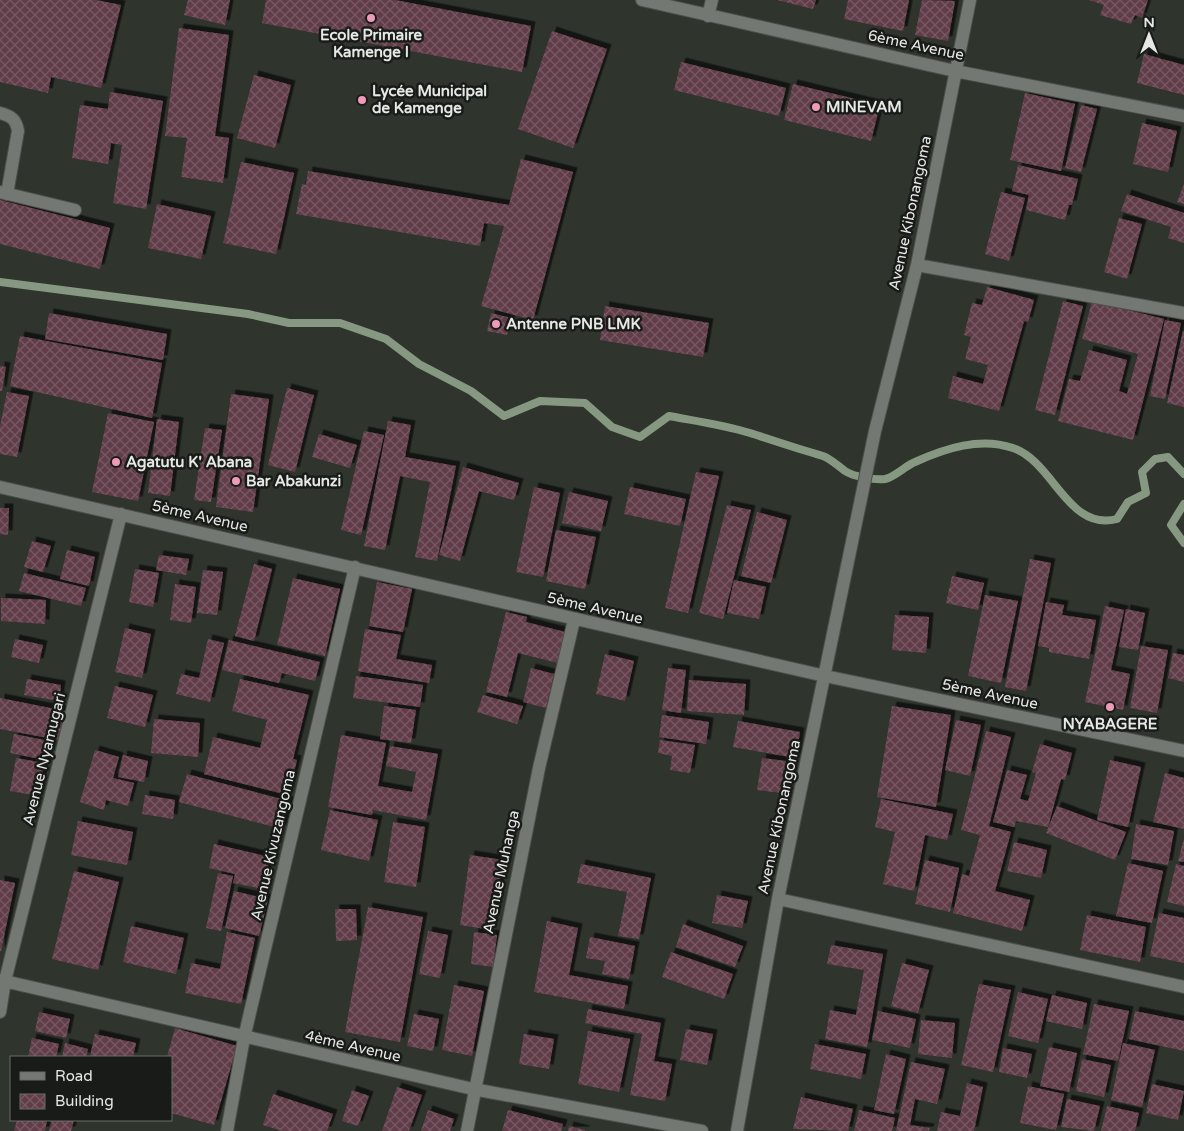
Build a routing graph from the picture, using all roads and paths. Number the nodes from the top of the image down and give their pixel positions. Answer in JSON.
{"nodes":[{"id":1,"x":642,"y":0,"type":"edge"},
{"id":2,"x":712,"y":0,"type":"edge"},
{"id":3,"x":970,"y":0,"type":"edge"},
{"id":4,"x":708,"y":16,"type":"junction"},
{"id":5,"x":955,"y":71,"type":"junction"},
{"id":6,"x":0,"y":113,"type":"edge"},
{"id":7,"x":1184,"y":116,"type":"edge"},
{"id":8,"x":3,"y":193,"type":"edge"},
{"id":9,"x":75,"y":210,"type":"dead end"},
{"id":10,"x":917,"y":264,"type":"junction"},
{"id":11,"x":1184,"y":312,"type":"edge"},
{"id":12,"x":0,"y":487,"type":"edge"},
{"id":13,"x":121,"y":514,"type":"junction"},
{"id":14,"x":355,"y":567,"type":"junction"},
{"id":15,"x":574,"y":620,"type":"junction"},
{"id":16,"x":824,"y":676,"type":"junction"},
{"id":17,"x":1184,"y":751,"type":"edge"},
{"id":18,"x":778,"y":899,"type":"junction"},
{"id":19,"x":3,"y":981,"type":"edge"},
{"id":20,"x":1184,"y":987,"type":"edge"},
{"id":21,"x":0,"y":1012,"type":"edge"},
{"id":22,"x":244,"y":1038,"type":"junction"},
{"id":23,"x":473,"y":1089,"type":"junction"},
{"id":24,"x":227,"y":1131,"type":"edge"},
{"id":25,"x":467,"y":1131,"type":"edge"},
{"id":26,"x":702,"y":1131,"type":"edge"},
{"id":27,"x":737,"y":1131,"type":"edge"}],
"edges":[{"from":1,"to":4,"type":"street","name":"6ème Avenue"},
{"from":2,"to":4,"type":"street"},
{"from":3,"to":5,"type":"street","name":"Avenue Kibonangoma"},
{"from":4,"to":5,"type":"street","name":"6ème Avenue"},
{"from":5,"to":7,"type":"street","name":"6ème Avenue"},
{"from":5,"to":10,"type":"street","name":"Avenue Kibonangoma"},
{"from":6,"to":8,"type":"street"},
{"from":8,"to":9,"type":"street"},
{"from":10,"to":11,"type":"street"},
{"from":10,"to":16,"type":"street","name":"Avenue Kibonangoma"},
{"from":12,"to":13,"type":"street","name":"5ème Avenue"},
{"from":13,"to":14,"type":"street","name":"5ème Avenue"},
{"from":13,"to":19,"type":"street","name":"Avenue Nyamugari"},
{"from":14,"to":15,"type":"street","name":"5ème Avenue"},
{"from":14,"to":22,"type":"street","name":"Avenue Kivuzangoma"},
{"from":15,"to":16,"type":"street","name":"5ème Avenue"},
{"from":15,"to":23,"type":"street","name":"Avenue Muhanga"},
{"from":16,"to":17,"type":"street","name":"5ème Avenue"},
{"from":16,"to":18,"type":"street","name":"Avenue Kibonangoma"},
{"from":18,"to":20,"type":"street"},
{"from":18,"to":27,"type":"street","name":"Avenue Kibonangoma"},
{"from":19,"to":21,"type":"street","name":"Avenue Nyamugari"},
{"from":19,"to":22,"type":"street","name":"4ème Avenue"},
{"from":22,"to":23,"type":"street","name":"4ème Avenue"},
{"from":22,"to":24,"type":"street","name":"Avenue Kivuzangoma"},
{"from":23,"to":25,"type":"street","name":"Avenue Muhanga"},
{"from":23,"to":26,"type":"street","name":"4ème Avenue"}]}
